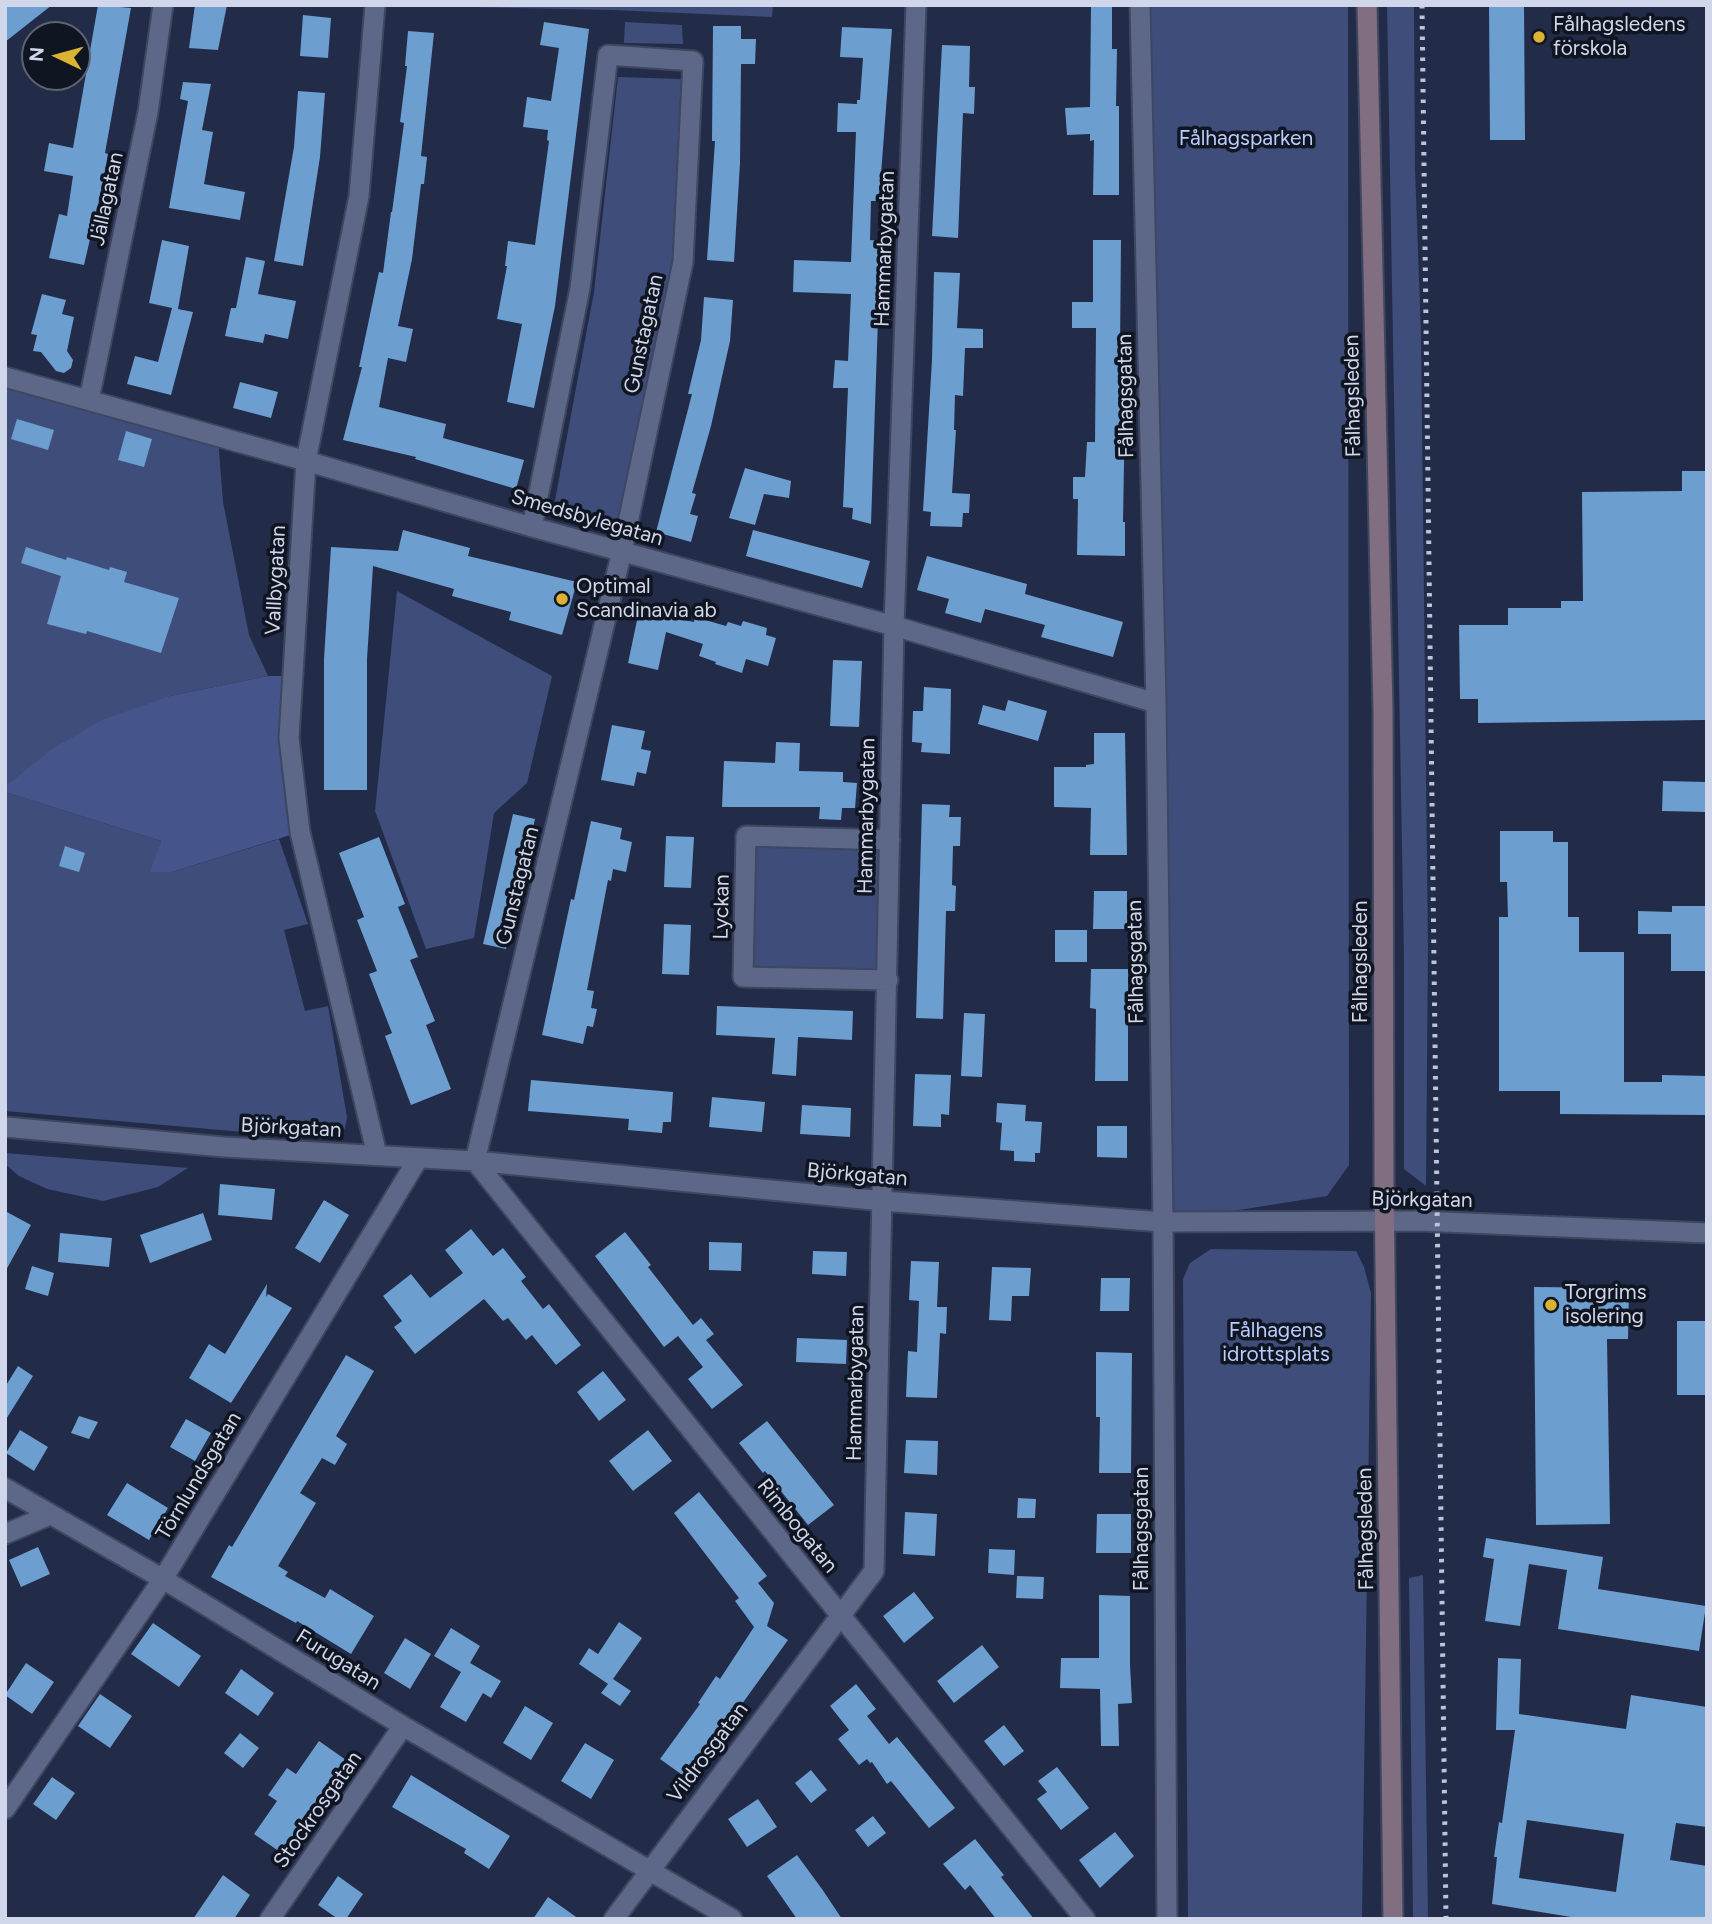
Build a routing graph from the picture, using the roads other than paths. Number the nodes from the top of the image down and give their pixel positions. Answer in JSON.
{"nodes":[{"id":1,"x":163,"y":5,"type":"edge"},
{"id":2,"x":375,"y":5,"type":"edge"},
{"id":3,"x":916,"y":5,"type":"edge"},
{"id":4,"x":1140,"y":5,"type":"edge"},
{"id":5,"x":1367,"y":5,"type":"edge"},
{"id":6,"x":5,"y":377,"type":"edge"},
{"id":7,"x":89,"y":400,"type":"junction"},
{"id":8,"x":306,"y":461,"type":"junction"},
{"id":9,"x":532,"y":527,"type":"junction"},
{"id":10,"x":622,"y":551,"type":"junction"},
{"id":11,"x":894,"y":626,"type":"junction"},
{"id":12,"x":1156,"y":703,"type":"junction"},
{"id":13,"x":890,"y":839,"type":"junction"},
{"id":14,"x":888,"y":980,"type":"junction"},
{"id":15,"x":5,"y":1127,"type":"edge"},
{"id":16,"x":377,"y":1155,"type":"junction"},
{"id":17,"x":418,"y":1159,"type":"junction"},
{"id":18,"x":475,"y":1161,"type":"junction"},
{"id":19,"x":883,"y":1201,"type":"junction"},
{"id":20,"x":1163,"y":1222,"type":"junction"},
{"id":21,"x":1385,"y":1222,"type":"junction"},
{"id":22,"x":1707,"y":1233,"type":"edge"},
{"id":23,"x":5,"y":1488,"type":"edge"},
{"id":24,"x":50,"y":1515,"type":"junction"},
{"id":25,"x":5,"y":1534,"type":"edge"},
{"id":26,"x":163,"y":1579,"type":"junction"},
{"id":27,"x":840,"y":1616,"type":"junction"},
{"id":28,"x":403,"y":1726,"type":"junction"},
{"id":29,"x":5,"y":1809,"type":"edge"},
{"id":30,"x":648,"y":1871,"type":"junction"},
{"id":31,"x":270,"y":1919,"type":"edge"},
{"id":32,"x":614,"y":1919,"type":"edge"},
{"id":33,"x":732,"y":1919,"type":"edge"},
{"id":34,"x":1085,"y":1919,"type":"edge"},
{"id":35,"x":1167,"y":1919,"type":"edge"},
{"id":36,"x":1393,"y":1919,"type":"edge"}],
"edges":[{"from":1,"to":7,"type":"street","name":"Jällagatan"},
{"from":2,"to":8,"type":"street","name":"Vallbygatan"},
{"from":3,"to":11,"type":"street","name":"Hammarbygatan"},
{"from":4,"to":12,"type":"street","name":"Fålhagsgatan"},
{"from":5,"to":21,"type":"main road","name":"Fålhagsleden"},
{"from":6,"to":7,"type":"street","name":"Smedsbylegatan"},
{"from":7,"to":8,"type":"street","name":"Smedsbylegatan"},
{"from":8,"to":9,"type":"street","name":"Smedsbylegatan"},
{"from":8,"to":16,"type":"street","name":"Vallbygatan"},
{"from":9,"to":10,"type":"street","name":"Smedsbylegatan"},
{"from":9,"to":10,"type":"street","name":"Gunstagatan"},
{"from":10,"to":11,"type":"street","name":"Smedsbylegatan"},
{"from":10,"to":18,"type":"street","name":"Gunstagatan"},
{"from":11,"to":12,"type":"street","name":"Smedsbylegatan"},
{"from":11,"to":13,"type":"street","name":"Hammarbygatan"},
{"from":12,"to":20,"type":"street","name":"Fålhagsgatan"},
{"from":13,"to":14,"type":"street","name":"Hammarbygatan"},
{"from":13,"to":14,"type":"street","name":"Lyckan"},
{"from":14,"to":19,"type":"street","name":"Hammarbygatan"},
{"from":15,"to":16,"type":"street","name":"Björkgatan"},
{"from":16,"to":17,"type":"street","name":"Björkgatan"},
{"from":17,"to":18,"type":"street","name":"Björkgatan"},
{"from":17,"to":26,"type":"street","name":"Törnlundsgatan"},
{"from":18,"to":19,"type":"street","name":"Björkgatan"},
{"from":18,"to":27,"type":"street","name":"Rimbogatan"},
{"from":19,"to":20,"type":"street","name":"Björkgatan"},
{"from":19,"to":27,"type":"street","name":"Hammarbygatan"},
{"from":20,"to":21,"type":"street","name":"Björkgatan"},
{"from":20,"to":35,"type":"street","name":"Fålhagsgatan"},
{"from":21,"to":22,"type":"street","name":"Björkgatan"},
{"from":21,"to":36,"type":"main road","name":"Fålhagsleden"},
{"from":23,"to":24,"type":"street","name":"Furugatan"},
{"from":24,"to":25,"type":"street"},
{"from":24,"to":26,"type":"street","name":"Furugatan"},
{"from":26,"to":28,"type":"street","name":"Furugatan"},
{"from":26,"to":29,"type":"street","name":"Törnlundsgatan"},
{"from":27,"to":30,"type":"street","name":"Vildrosgatan"},
{"from":27,"to":34,"type":"street","name":"Rimbogatan"},
{"from":28,"to":30,"type":"street","name":"Furugatan"},
{"from":28,"to":31,"type":"street","name":"Stockrosgatan"},
{"from":30,"to":32,"type":"street","name":"Vildrosgatan"},
{"from":30,"to":33,"type":"street","name":"Furugatan"}]}
